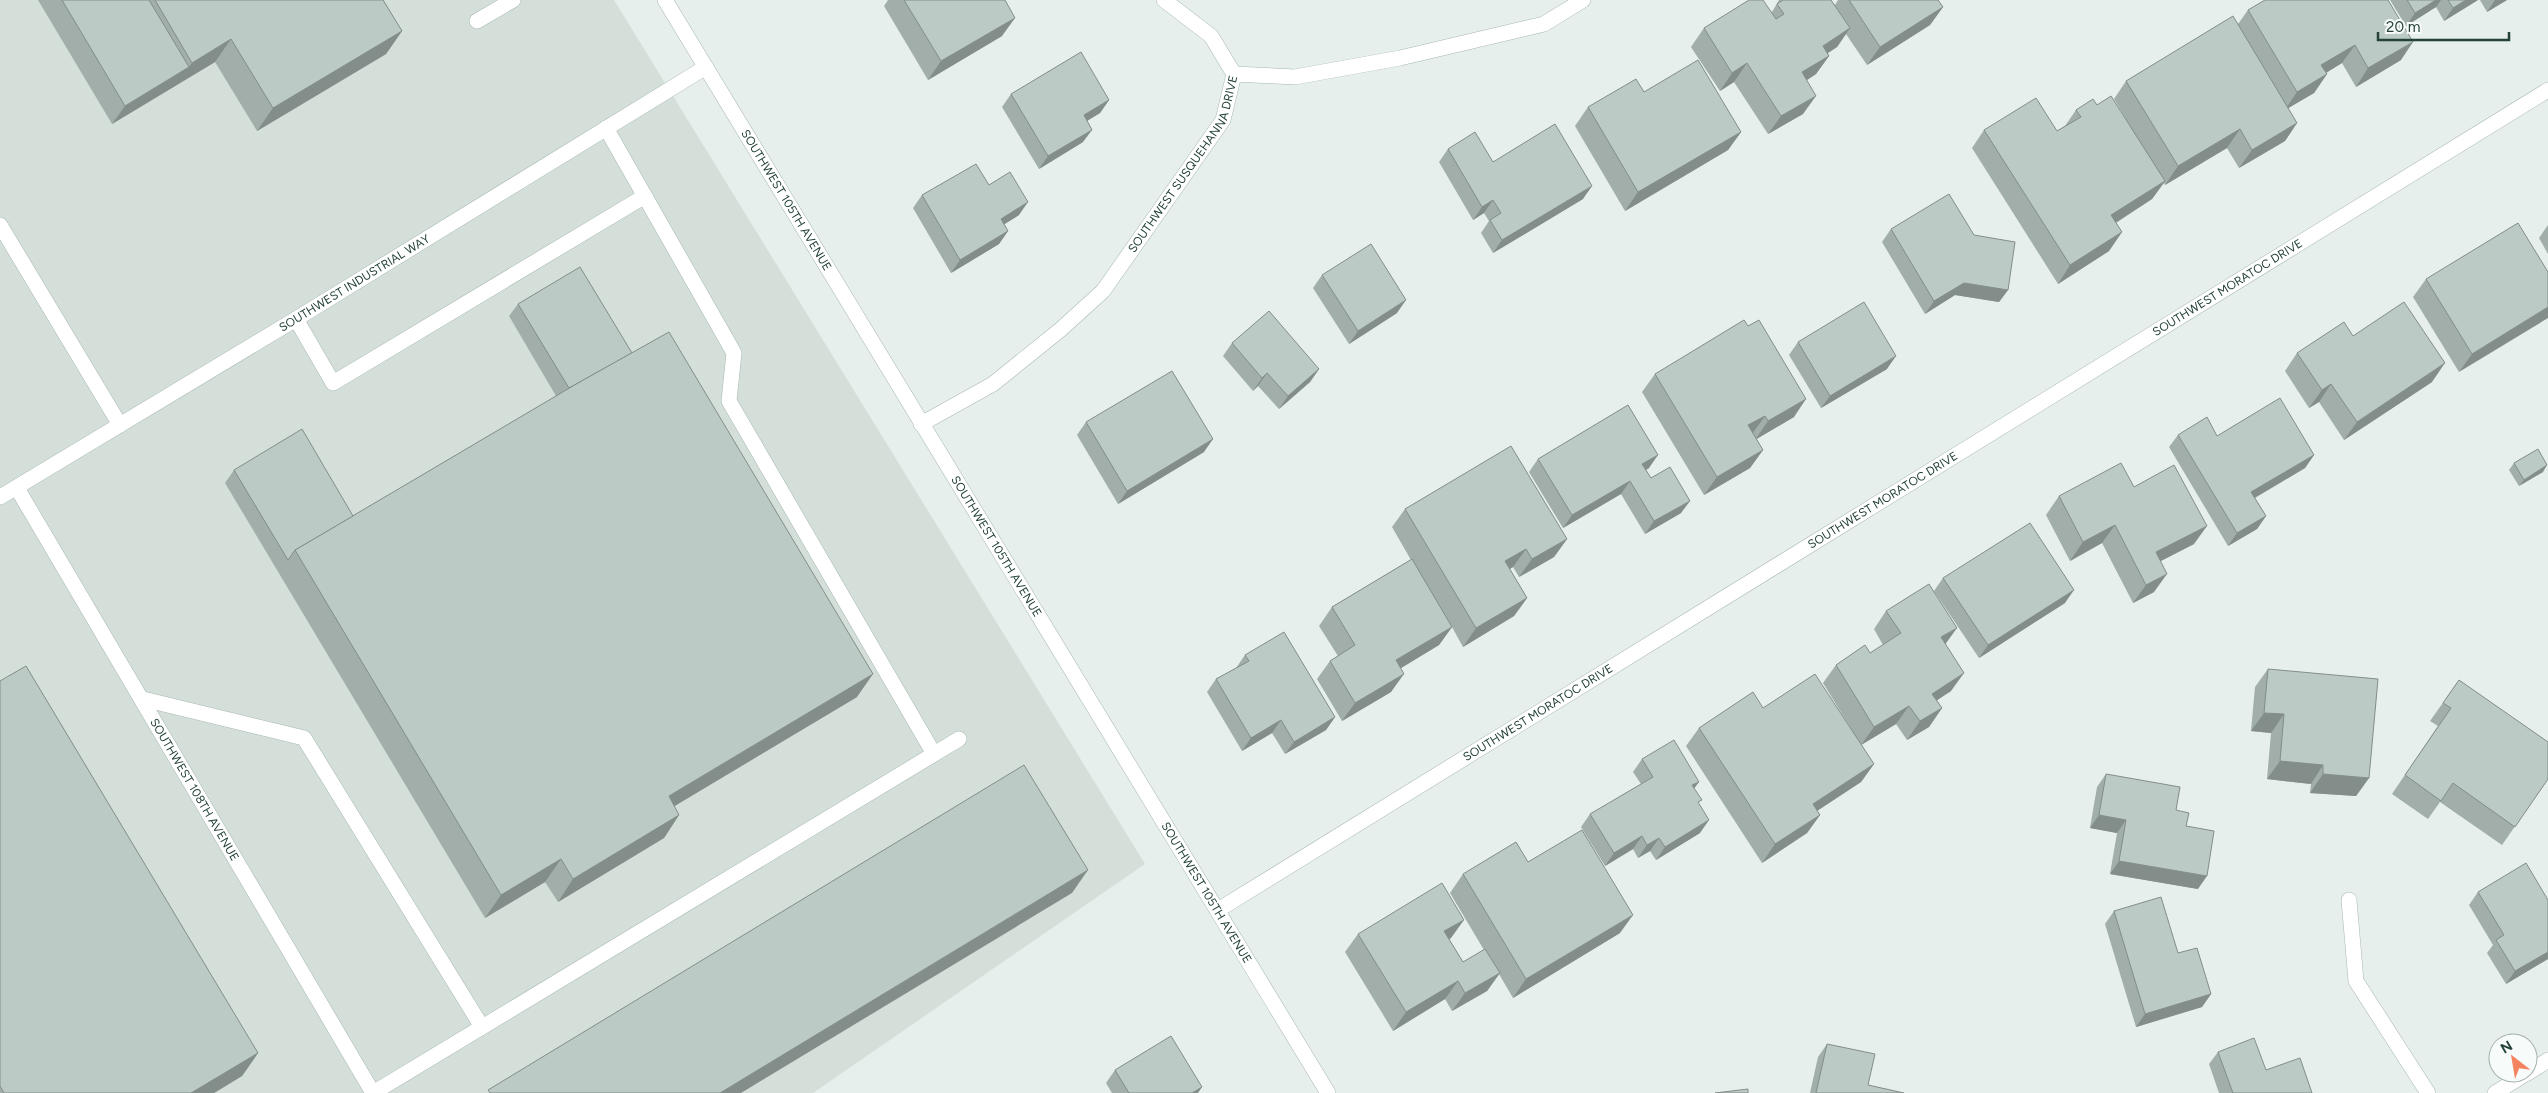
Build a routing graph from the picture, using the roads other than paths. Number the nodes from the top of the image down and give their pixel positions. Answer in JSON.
{"nodes":[{"id":1,"x":513,"y":0,"type":"edge"},
{"id":2,"x":665,"y":0,"type":"edge"},
{"id":3,"x":1164,"y":0,"type":"edge"},
{"id":4,"x":1583,"y":0,"type":"edge"},
{"id":5,"x":478,"y":21,"type":"dead end"},
{"id":6,"x":706,"y":67,"type":"junction"},
{"id":7,"x":1234,"y":74,"type":"junction"},
{"id":8,"x":2548,"y":90,"type":"edge"},
{"id":9,"x":606,"y":128,"type":"junction"},
{"id":10,"x":645,"y":196,"type":"junction"},
{"id":11,"x":0,"y":225,"type":"edge"},
{"id":12,"x":296,"y":319,"type":"junction"},
{"id":13,"x":921,"y":424,"type":"junction"},
{"id":14,"x":120,"y":425,"type":"junction"},
{"id":15,"x":17,"y":488,"type":"junction"},
{"id":16,"x":0,"y":497,"type":"edge"},
{"id":17,"x":142,"y":699,"type":"junction"},
{"id":18,"x":959,"y":739,"type":"dead end"},
{"id":19,"x":934,"y":754,"type":"junction"},
{"id":20,"x":2348,"y":900,"type":"dead end"},
{"id":21,"x":1218,"y":910,"type":"junction"},
{"id":22,"x":482,"y":1027,"type":"junction"},
{"id":23,"x":2512,"y":1083,"type":"edge"},
{"id":24,"x":373,"y":1093,"type":"edge"},
{"id":25,"x":1328,"y":1093,"type":"edge"},
{"id":26,"x":2428,"y":1093,"type":"edge"},
{"id":27,"x":2495,"y":1093,"type":"edge"}],
"edges":[{"from":1,"to":5,"type":"street"},
{"from":2,"to":6,"type":"street","name":"SOUTHWEST 105TH AVENUE"},
{"from":3,"to":7,"type":"street"},
{"from":4,"to":7,"type":"street","name":"SOUTHWEST SUSQUEHANNA DRIVE"},
{"from":6,"to":9,"type":"street","name":"SOUTHWEST INDUSTRIAL WAY"},
{"from":6,"to":13,"type":"street","name":"SOUTHWEST 105TH AVENUE"},
{"from":7,"to":13,"type":"street","name":"SOUTHWEST SUSQUEHANNA DRIVE"},
{"from":8,"to":21,"type":"street","name":"SOUTHWEST MORATOC DRIVE"},
{"from":9,"to":10,"type":"street"},
{"from":9,"to":12,"type":"street","name":"SOUTHWEST INDUSTRIAL WAY"},
{"from":10,"to":12,"type":"street"},
{"from":10,"to":19,"type":"street"},
{"from":11,"to":14,"type":"street"},
{"from":12,"to":14,"type":"street","name":"SOUTHWEST INDUSTRIAL WAY"},
{"from":13,"to":21,"type":"street","name":"SOUTHWEST 105TH AVENUE"},
{"from":14,"to":15,"type":"street","name":"SOUTHWEST INDUSTRIAL WAY"},
{"from":15,"to":16,"type":"street","name":"SOUTHWEST INDUSTRIAL WAY"},
{"from":15,"to":17,"type":"street","name":"SOUTHWEST 108TH AVENUE"},
{"from":17,"to":22,"type":"street"},
{"from":17,"to":24,"type":"street","name":"SOUTHWEST 108TH AVENUE"},
{"from":18,"to":19,"type":"street"},
{"from":19,"to":22,"type":"street"},
{"from":20,"to":26,"type":"street"},
{"from":21,"to":25,"type":"street","name":"SOUTHWEST 105TH AVENUE"},
{"from":22,"to":24,"type":"street"},
{"from":23,"to":27,"type":"street"}]}
